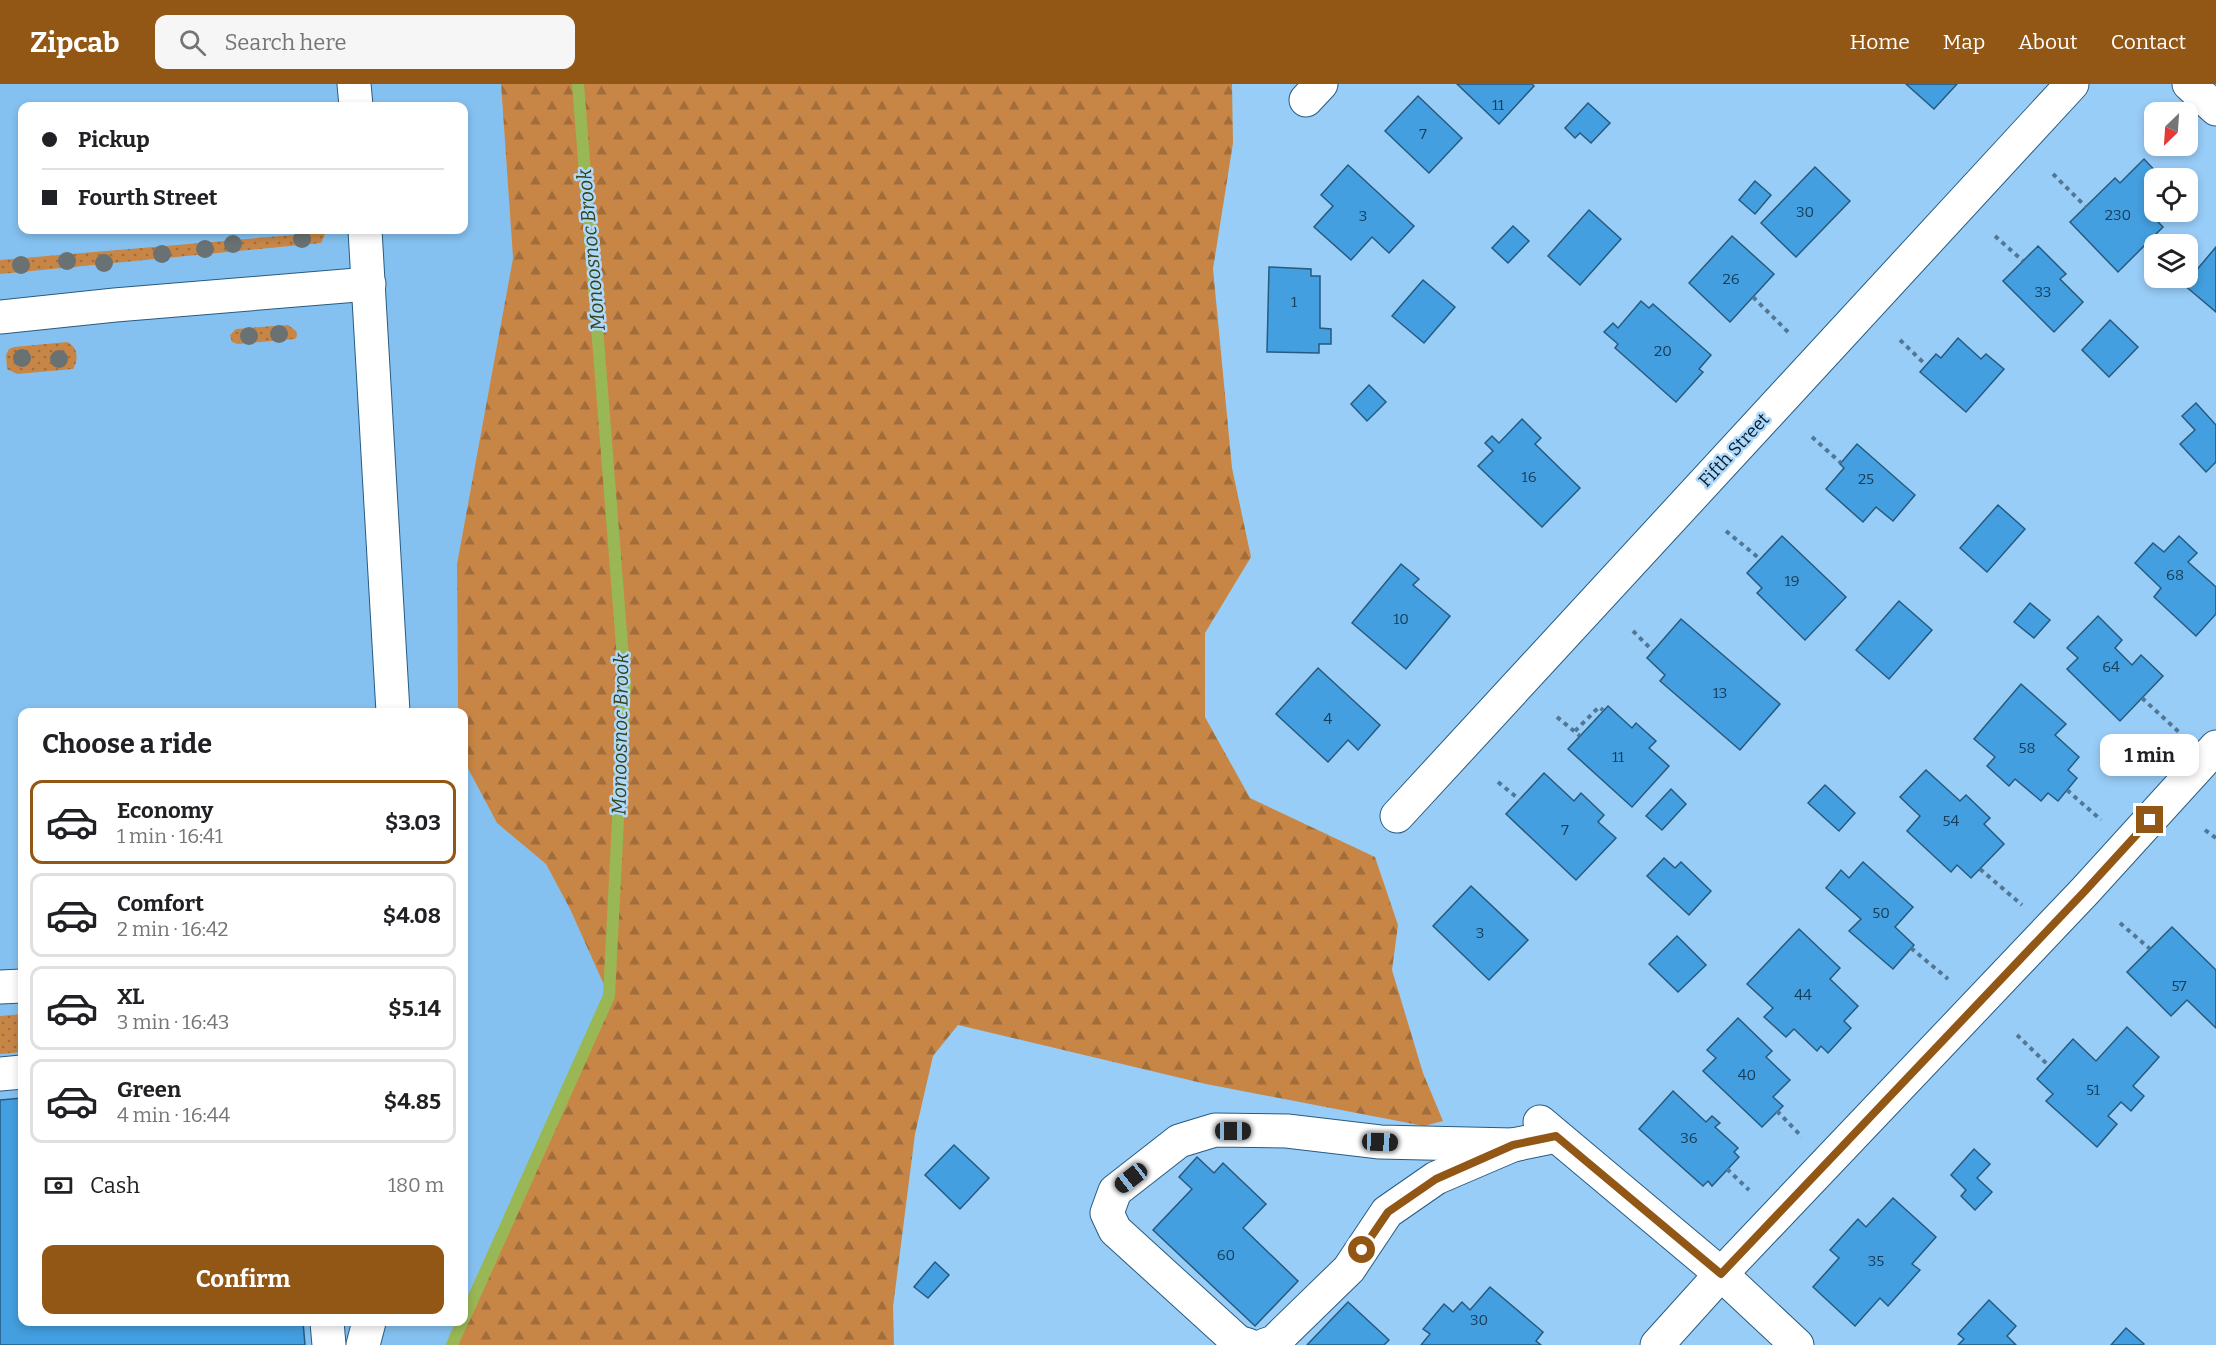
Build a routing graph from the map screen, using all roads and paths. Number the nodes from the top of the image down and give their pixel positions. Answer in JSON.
{"nodes":[{"id":1,"x":354,"y":84,"type":"edge"},
{"id":2,"x":2072,"y":84,"type":"edge"},
{"id":3,"x":2189,"y":84,"type":"edge"},
{"id":4,"x":356,"y":102,"type":"edge"},
{"id":5,"x":2216,"y":109,"type":"edge"},
{"id":6,"x":2053,"y":174,"type":"dead end"},
{"id":7,"x":2086,"y":207,"type":"dead end"},
{"id":8,"x":365,"y":234,"type":"edge"},
{"id":9,"x":1995,"y":236,"type":"dead end"},
{"id":10,"x":2022,"y":261,"type":"dead end"},
{"id":11,"x":369,"y":284,"type":"junction"},
{"id":12,"x":1753,"y":297,"type":"dead end"},
{"id":13,"x":0,"y":317,"type":"edge"},
{"id":14,"x":1793,"y":336,"type":"dead end"},
{"id":15,"x":1899,"y":340,"type":"dead end"},
{"id":16,"x":1926,"y":365,"type":"dead end"},
{"id":17,"x":1812,"y":437,"type":"dead end"},
{"id":18,"x":1841,"y":463,"type":"dead end"},
{"id":19,"x":1726,"y":531,"type":"dead end"},
{"id":20,"x":1760,"y":560,"type":"dead end"},
{"id":21,"x":1633,"y":631,"type":"dead end"},
{"id":22,"x":1653,"y":651,"type":"dead end"},
{"id":23,"x":2142,"y":698,"type":"dead end"},
{"id":24,"x":393,"y":708,"type":"edge"},
{"id":25,"x":1603,"y":710,"type":"dead end"},
{"id":26,"x":1557,"y":717,"type":"dead end"},
{"id":27,"x":1575,"y":731,"type":"junction"},
{"id":28,"x":2181,"y":734,"type":"dead end"},
{"id":29,"x":1580,"y":736,"type":"dead end"},
{"id":30,"x":2216,"y":747,"type":"edge"},
{"id":31,"x":1498,"y":782,"type":"dead end"},
{"id":32,"x":2067,"y":790,"type":"dead end"},
{"id":33,"x":1520,"y":800,"type":"dead end"},
{"id":34,"x":1397,"y":816,"type":"dead end"},
{"id":35,"x":2102,"y":821,"type":"dead end"},
{"id":36,"x":2205,"y":830,"type":"dead end"},
{"id":37,"x":2216,"y":838,"type":"edge"},
{"id":38,"x":1980,"y":869,"type":"dead end"},
{"id":39,"x":2023,"y":906,"type":"dead end"},
{"id":40,"x":2120,"y":923,"type":"dead end"},
{"id":41,"x":1911,"y":948,"type":"dead end"},
{"id":42,"x":2150,"y":949,"type":"dead end"},
{"id":43,"x":1953,"y":984,"type":"dead end"},
{"id":44,"x":18,"y":986,"type":"edge"},
{"id":45,"x":0,"y":987,"type":"edge"},
{"id":46,"x":2017,"y":1035,"type":"dead end"},
{"id":47,"x":2049,"y":1066,"type":"dead end"},
{"id":48,"x":18,"y":1072,"type":"edge"},
{"id":49,"x":0,"y":1074,"type":"edge"},
{"id":50,"x":1777,"y":1112,"type":"dead end"},
{"id":51,"x":1807,"y":1141,"type":"dead end"},
{"id":52,"x":1513,"y":1145,"type":"junction"},
{"id":53,"x":1727,"y":1169,"type":"dead end"},
{"id":54,"x":1756,"y":1196,"type":"dead end"},
{"id":55,"x":1721,"y":1274,"type":"junction"},
{"id":56,"x":327,"y":1326,"type":"edge"},
{"id":57,"x":368,"y":1326,"type":"edge"},
{"id":58,"x":329,"y":1345,"type":"edge"},
{"id":59,"x":363,"y":1345,"type":"edge"},
{"id":60,"x":1248,"y":1345,"type":"edge"},
{"id":61,"x":1265,"y":1345,"type":"edge"},
{"id":62,"x":1657,"y":1345,"type":"edge"},
{"id":63,"x":1797,"y":1345,"type":"edge"}],
"edges":[{"from":1,"to":4,"type":"street"},
{"from":2,"to":34,"type":"street","name":"Fifth Street"},
{"from":3,"to":5,"type":"street"},
{"from":6,"to":7,"type":"path"},
{"from":8,"to":11,"type":"street"},
{"from":9,"to":10,"type":"path"},
{"from":11,"to":13,"type":"street"},
{"from":11,"to":24,"type":"street"},
{"from":12,"to":14,"type":"path"},
{"from":15,"to":16,"type":"path"},
{"from":17,"to":18,"type":"path"},
{"from":19,"to":20,"type":"path"},
{"from":21,"to":22,"type":"path"},
{"from":23,"to":28,"type":"path"},
{"from":25,"to":27,"type":"path"},
{"from":26,"to":27,"type":"path"},
{"from":27,"to":29,"type":"path"},
{"from":30,"to":55,"type":"street"},
{"from":31,"to":33,"type":"path"},
{"from":32,"to":35,"type":"path"},
{"from":36,"to":37,"type":"path"},
{"from":38,"to":39,"type":"path"},
{"from":40,"to":42,"type":"path"},
{"from":41,"to":43,"type":"path"},
{"from":44,"to":45,"type":"street"},
{"from":46,"to":47,"type":"path"},
{"from":48,"to":49,"type":"street"},
{"from":50,"to":51,"type":"path"},
{"from":52,"to":55,"type":"street"},
{"from":52,"to":60,"type":"street"},
{"from":52,"to":61,"type":"street"},
{"from":53,"to":54,"type":"path"},
{"from":55,"to":62,"type":"street"},
{"from":55,"to":63,"type":"street"},
{"from":56,"to":58,"type":"street"},
{"from":57,"to":59,"type":"street"}]}
